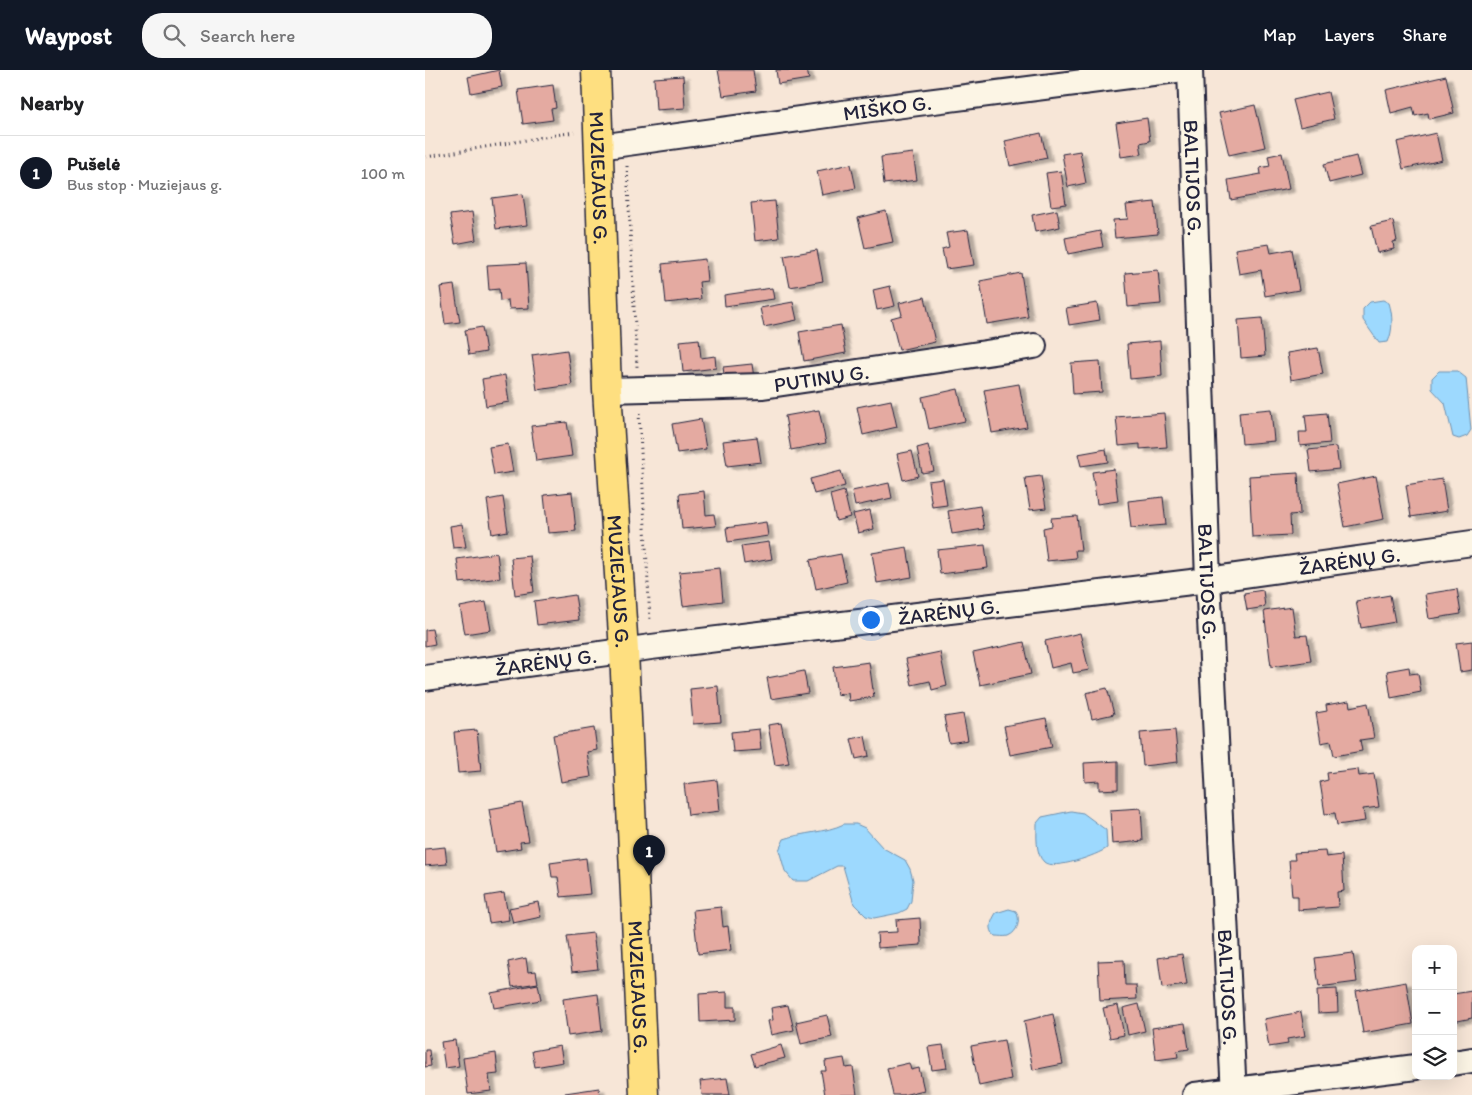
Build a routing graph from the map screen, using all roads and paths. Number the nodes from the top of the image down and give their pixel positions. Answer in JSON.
{"nodes":[{"id":1,"x":596,"y":70,"type":"edge"},
{"id":2,"x":1176,"y":70,"type":"edge"},
{"id":3,"x":1190,"y":70,"type":"edge"},
{"id":4,"x":599,"y":137,"type":"junction"},
{"id":5,"x":426,"y":157,"type":"dead end"},
{"id":6,"x":1034,"y":346,"type":"dead end"},
{"id":7,"x":607,"y":390,"type":"junction"},
{"id":8,"x":1472,"y":543,"type":"edge"},
{"id":9,"x":1207,"y":580,"type":"junction"},
{"id":10,"x":624,"y":651,"type":"junction"},
{"id":11,"x":425,"y":678,"type":"edge"},
{"id":12,"x":1472,"y":1060,"type":"edge"},
{"id":13,"x":1457,"y":1062,"type":"edge"},
{"id":14,"x":1412,"y":1068,"type":"edge"},
{"id":15,"x":1234,"y":1092,"type":"edge"},
{"id":16,"x":643,"y":1095,"type":"edge"},
{"id":17,"x":1195,"y":1095,"type":"edge"}],
"edges":[{"from":1,"to":4,"type":"main road","name":"MUZIEJAUS G."},
{"from":2,"to":4,"type":"street","name":"MIŠKO G."},
{"from":3,"to":9,"type":"street","name":"BALTIJOS G."},
{"from":4,"to":5,"type":"path"},
{"from":4,"to":7,"type":"main road","name":"MUZIEJAUS G."},
{"from":6,"to":7,"type":"street","name":"PUTINŲ G."},
{"from":7,"to":10,"type":"main road","name":"MUZIEJAUS G."},
{"from":8,"to":9,"type":"street","name":"ŽARĖNŲ G."},
{"from":9,"to":10,"type":"street","name":"ŽARĖNŲ G."},
{"from":9,"to":15,"type":"street","name":"BALTIJOS G."},
{"from":10,"to":11,"type":"street","name":"ŽARĖNŲ G."},
{"from":10,"to":16,"type":"main road","name":"MUZIEJAUS G."},
{"from":12,"to":13,"type":"street"},
{"from":14,"to":15,"type":"street"},
{"from":15,"to":17,"type":"street"}]}
